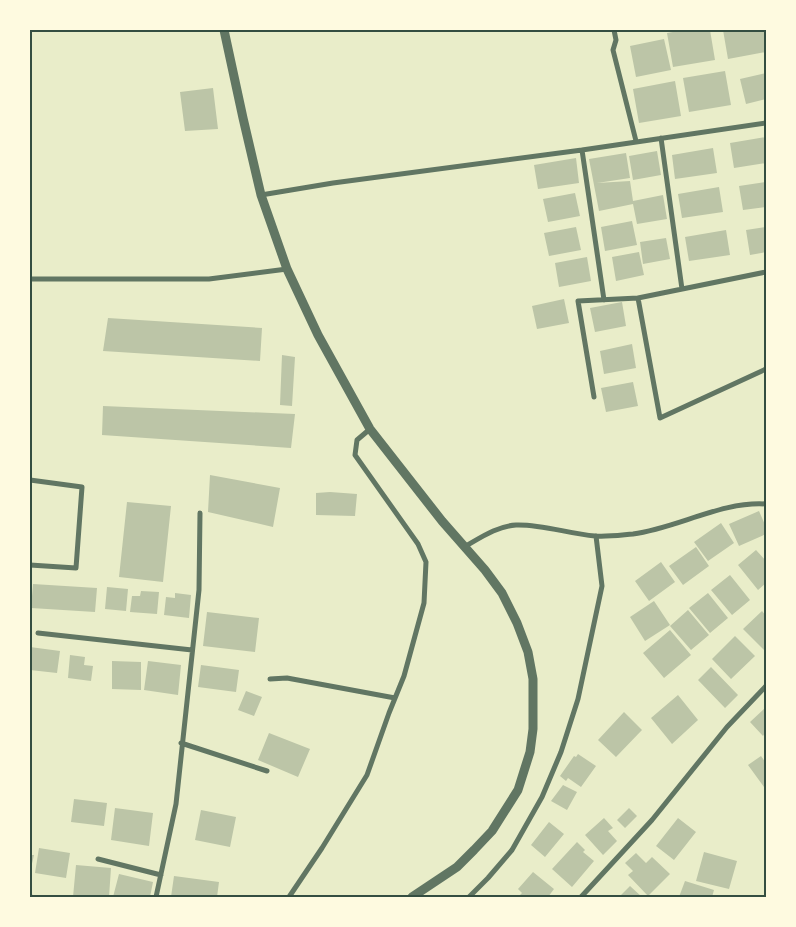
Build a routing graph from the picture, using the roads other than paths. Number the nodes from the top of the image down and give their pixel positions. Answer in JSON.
{"nodes":[{"id":1,"x":224,"y":30,"type":"edge"},
{"id":2,"x":614,"y":30,"type":"edge"},
{"id":3,"x":766,"y":123,"type":"edge"},
{"id":4,"x":661,"y":138,"type":"junction"},
{"id":5,"x":636,"y":141,"type":"junction"},
{"id":6,"x":582,"y":150,"type":"junction"},
{"id":7,"x":261,"y":195,"type":"junction"},
{"id":8,"x":287,"y":269,"type":"junction"},
{"id":9,"x":766,"y":272,"type":"edge"},
{"id":10,"x":30,"y":279,"type":"edge"},
{"id":11,"x":682,"y":289,"type":"junction"},
{"id":12,"x":638,"y":298,"type":"junction"},
{"id":13,"x":604,"y":300,"type":"junction"},
{"id":14,"x":766,"y":369,"type":"edge"},
{"id":15,"x":594,"y":397,"type":"dead end"},
{"id":16,"x":370,"y":429,"type":"junction"},
{"id":17,"x":30,"y":480,"type":"edge"},
{"id":18,"x":766,"y":504,"type":"edge"},
{"id":19,"x":200,"y":513,"type":"dead end"},
{"id":20,"x":596,"y":536,"type":"junction"},
{"id":21,"x":464,"y":547,"type":"junction"},
{"id":22,"x":30,"y":565,"type":"edge"},
{"id":23,"x":38,"y":633,"type":"dead end"},
{"id":24,"x":192,"y":650,"type":"junction"},
{"id":25,"x":270,"y":679,"type":"dead end"},
{"id":26,"x":766,"y":686,"type":"edge"},
{"id":27,"x":395,"y":698,"type":"junction"},
{"id":28,"x":181,"y":743,"type":"junction"},
{"id":29,"x":267,"y":771,"type":"dead end"},
{"id":30,"x":98,"y":859,"type":"dead end"},
{"id":31,"x":161,"y":875,"type":"junction"},
{"id":32,"x":156,"y":897,"type":"edge"},
{"id":33,"x":289,"y":897,"type":"edge"},
{"id":34,"x":412,"y":897,"type":"edge"},
{"id":35,"x":469,"y":897,"type":"edge"},
{"id":36,"x":581,"y":897,"type":"edge"}],
"edges":[{"from":1,"to":7,"type":"street"},
{"from":2,"to":5,"type":"street"},
{"from":3,"to":4,"type":"street"},
{"from":4,"to":5,"type":"street"},
{"from":4,"to":11,"type":"street"},
{"from":5,"to":6,"type":"street"},
{"from":6,"to":7,"type":"street"},
{"from":6,"to":13,"type":"street"},
{"from":7,"to":8,"type":"street"},
{"from":8,"to":10,"type":"street"},
{"from":8,"to":16,"type":"street"},
{"from":9,"to":11,"type":"street"},
{"from":11,"to":12,"type":"street"},
{"from":12,"to":13,"type":"street"},
{"from":12,"to":14,"type":"street"},
{"from":13,"to":15,"type":"street"},
{"from":16,"to":21,"type":"street"},
{"from":16,"to":27,"type":"street"},
{"from":17,"to":22,"type":"street"},
{"from":18,"to":20,"type":"street"},
{"from":19,"to":24,"type":"street"},
{"from":20,"to":21,"type":"street"},
{"from":20,"to":35,"type":"street"},
{"from":21,"to":34,"type":"street"},
{"from":23,"to":24,"type":"street"},
{"from":24,"to":28,"type":"street"},
{"from":25,"to":27,"type":"street"},
{"from":26,"to":36,"type":"street"},
{"from":27,"to":33,"type":"street"},
{"from":28,"to":29,"type":"street"},
{"from":28,"to":31,"type":"street"},
{"from":30,"to":31,"type":"street"},
{"from":31,"to":32,"type":"street"}]}
